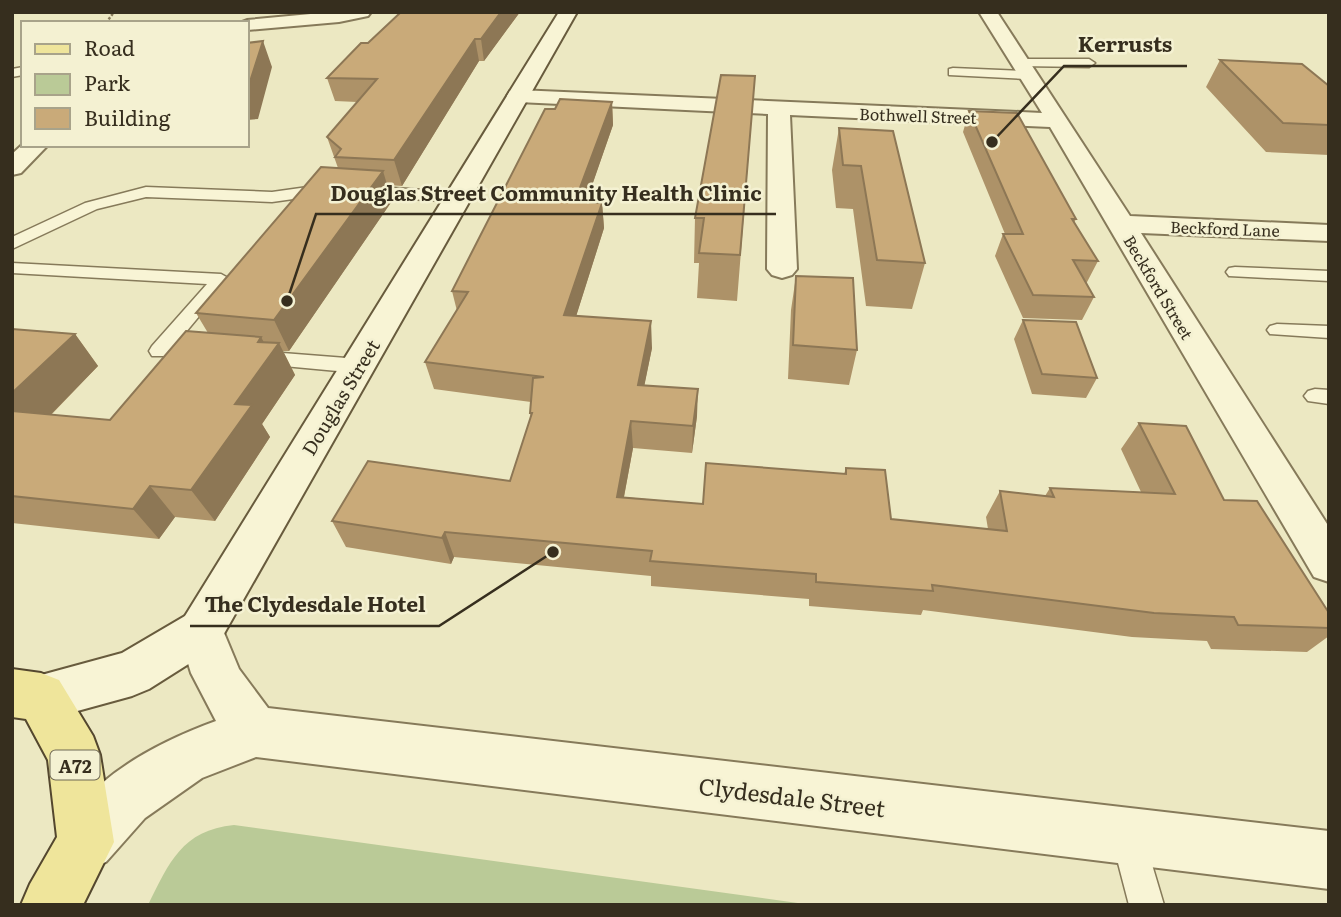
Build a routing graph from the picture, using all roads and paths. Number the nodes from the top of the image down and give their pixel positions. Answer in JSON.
{"nodes":[{"id":1,"x":362,"y":12,"type":"edge"},
{"id":2,"x":568,"y":12,"type":"edge"},
{"id":3,"x":988,"y":12,"type":"edge"},
{"id":4,"x":248,"y":25,"type":"edge"},
{"id":5,"x":1089,"y":63,"type":"dead end"},
{"id":6,"x":1023,"y":69,"type":"junction"},
{"id":7,"x":953,"y":72,"type":"dead end"},
{"id":8,"x":518,"y":96,"type":"junction"},
{"id":9,"x":779,"y":109,"type":"junction"},
{"id":10,"x":1058,"y":121,"type":"junction"},
{"id":11,"x":34,"y":147,"type":"edge"},
{"id":12,"x":12,"y":168,"type":"edge"},
{"id":13,"x":272,"y":197,"type":"joint"},
{"id":14,"x":458,"y":197,"type":"junction"},
{"id":15,"x":1120,"y":224,"type":"junction"},
{"id":16,"x":1329,"y":233,"type":"edge"},
{"id":17,"x":12,"y":244,"type":"edge"},
{"id":18,"x":12,"y":268,"type":"edge"},
{"id":19,"x":782,"y":269,"type":"dead end"},
{"id":20,"x":1235,"y":271,"type":"dead end"},
{"id":21,"x":1329,"y":275,"type":"edge"},
{"id":22,"x":1277,"y":330,"type":"dead end"},
{"id":23,"x":1329,"y":332,"type":"edge"},
{"id":24,"x":185,"y":353,"type":"edge"},
{"id":25,"x":239,"y":357,"type":"edge"},
{"id":26,"x":359,"y":366,"type":"junction"},
{"id":27,"x":1327,"y":559,"type":"edge"},
{"id":28,"x":201,"y":631,"type":"junction"},
{"id":29,"x":27,"y":695,"type":"edge"},
{"id":30,"x":256,"y":732,"type":"junction"},
{"id":31,"x":1128,"y":836,"type":"junction"},
{"id":32,"x":86,"y":842,"type":"junction"},
{"id":33,"x":1329,"y":860,"type":"edge"},
{"id":34,"x":51,"y":905,"type":"edge"},
{"id":35,"x":1147,"y":905,"type":"edge"}],
"edges":[{"from":1,"to":4,"type":"street"},
{"from":2,"to":8,"type":"street","name":"Douglas Street"},
{"from":3,"to":6,"type":"street","name":"Beckford Street"},
{"from":5,"to":6,"type":"lane"},
{"from":6,"to":7,"type":"lane"},
{"from":6,"to":10,"type":"street","name":"Beckford Street"},
{"from":8,"to":9,"type":"street","name":"Bothwell Street"},
{"from":8,"to":14,"type":"street","name":"Douglas Street"},
{"from":9,"to":10,"type":"street","name":"Bothwell Street"},
{"from":9,"to":19,"type":"street"},
{"from":10,"to":15,"type":"street","name":"Beckford Street"},
{"from":11,"to":12,"type":"street"},
{"from":13,"to":14,"type":"lane"},
{"from":13,"to":17,"type":"lane"},
{"from":14,"to":26,"type":"street","name":"Douglas Street"},
{"from":15,"to":16,"type":"street","name":"Beckford Lane"},
{"from":15,"to":27,"type":"street","name":"Beckford Street"},
{"from":18,"to":24,"type":"lane"},
{"from":20,"to":21,"type":"lane"},
{"from":22,"to":23,"type":"lane"},
{"from":25,"to":26,"type":"lane"},
{"from":26,"to":28,"type":"street","name":"Douglas Street"},
{"from":28,"to":29,"type":"street","name":"Douglas Street"},
{"from":28,"to":30,"type":"street"},
{"from":29,"to":32,"type":"main road","number":"A72"},
{"from":30,"to":31,"type":"street","name":"Clydesdale Street"},
{"from":30,"to":32,"type":"street","name":"Clydesdale Street"},
{"from":31,"to":33,"type":"street","name":"Clydesdale Street"},
{"from":31,"to":35,"type":"lane"},
{"from":32,"to":34,"type":"main road"}]}
